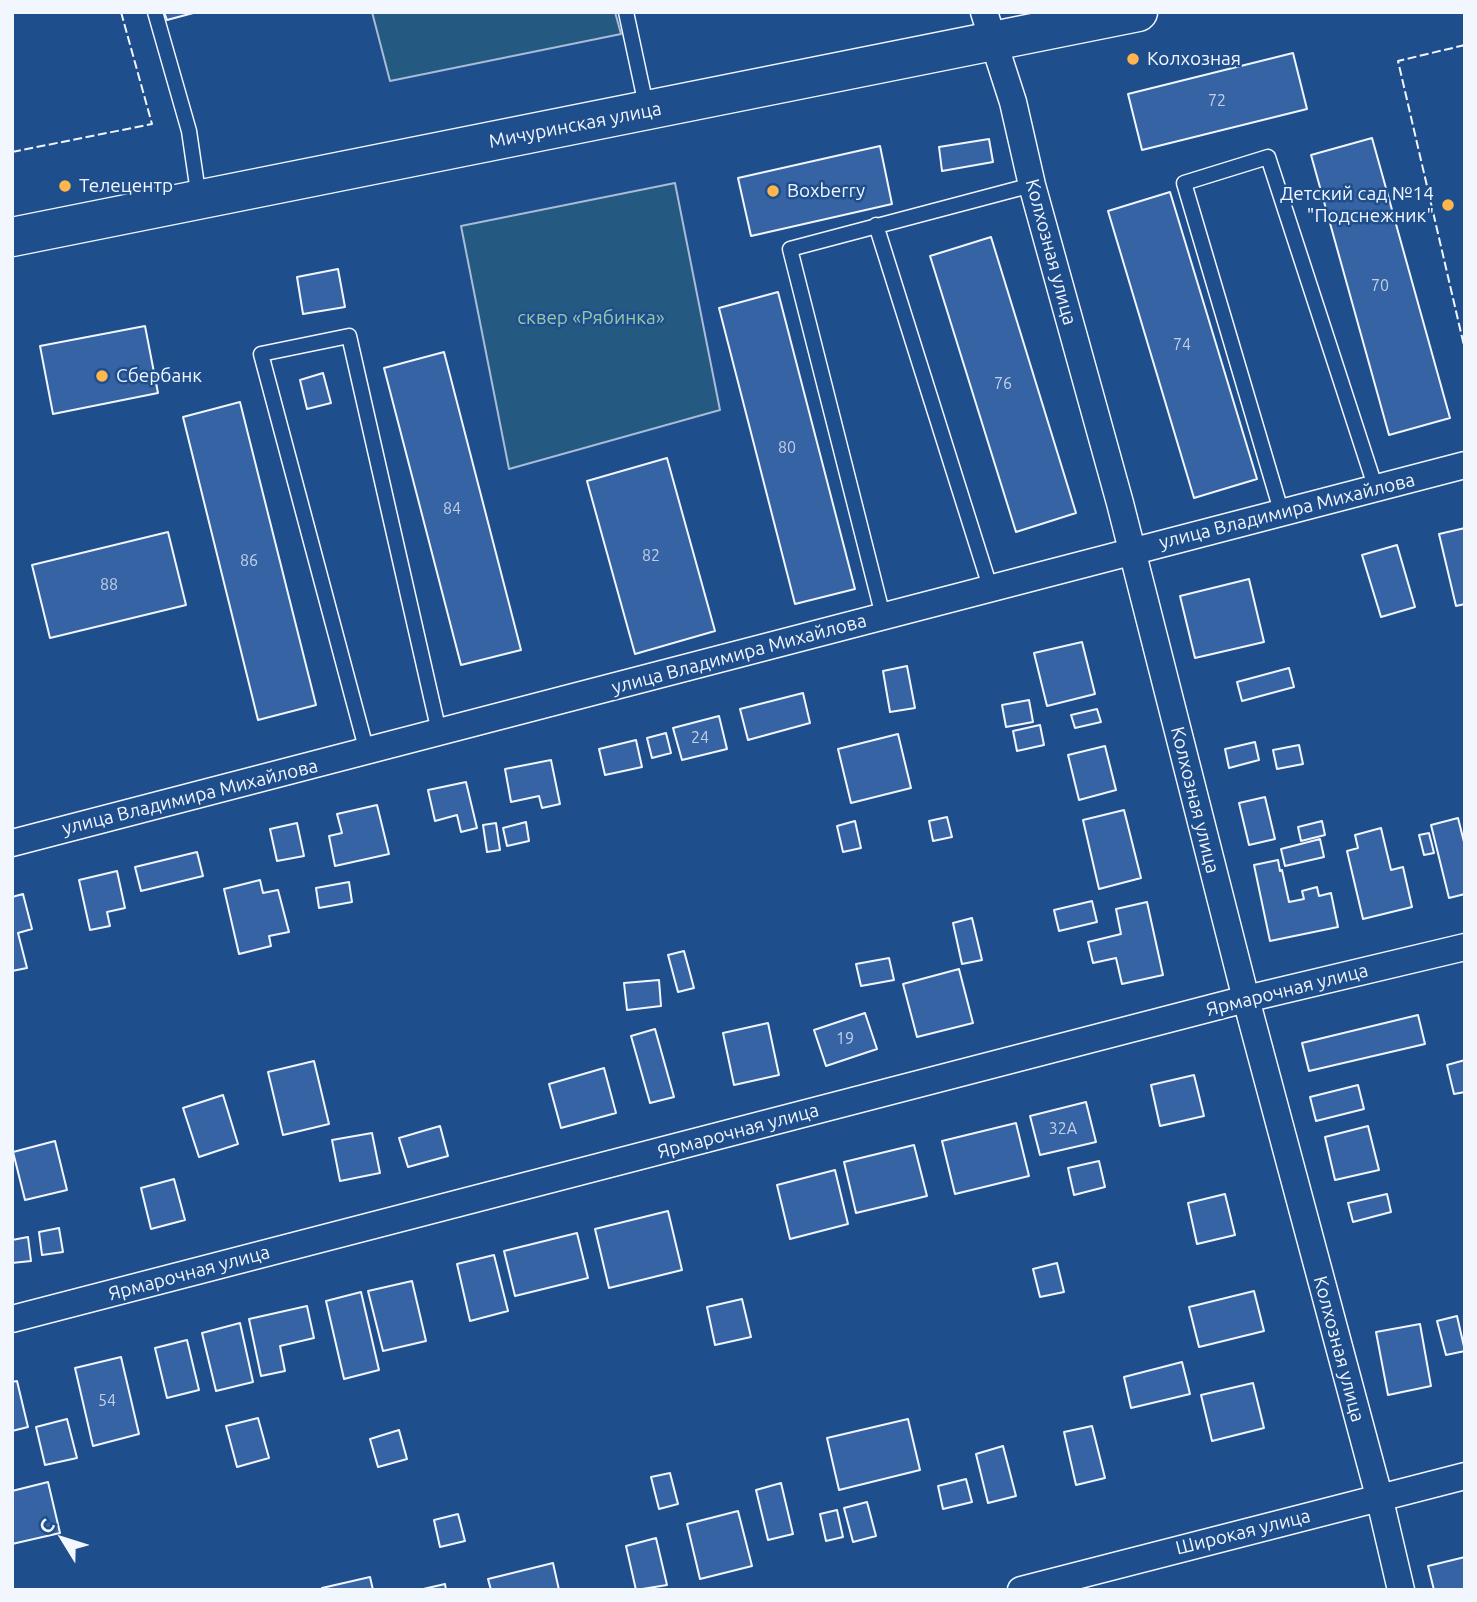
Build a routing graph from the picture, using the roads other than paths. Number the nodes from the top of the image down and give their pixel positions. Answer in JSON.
{"nodes":[{"id":1,"x":155,"y":12,"type":"edge"},
{"id":2,"x":626,"y":12,"type":"edge"},
{"id":3,"x":1138,"y":12,"type":"edge"},
{"id":4,"x":988,"y":27,"type":"edge"},
{"id":5,"x":647,"y":110,"type":"junction"},
{"id":6,"x":1032,"y":185,"type":"junction"},
{"id":7,"x":199,"y":200,"type":"junction"},
{"id":8,"x":876,"y":225,"type":"junction"},
{"id":9,"x":12,"y":237,"type":"edge"},
{"id":10,"x":1465,"y":465,"type":"edge"},
{"id":11,"x":1376,"y":489,"type":"junction"},
{"id":12,"x":1282,"y":514,"type":"junction"},
{"id":13,"x":1132,"y":551,"type":"junction"},
{"id":14,"x":990,"y":587,"type":"junction"},
{"id":15,"x":883,"y":616,"type":"junction"},
{"id":16,"x":439,"y":732,"type":"junction"},
{"id":17,"x":367,"y":752,"type":"junction"},
{"id":18,"x":12,"y":843,"type":"edge"},
{"id":19,"x":1465,"y":947,"type":"edge"},
{"id":20,"x":1246,"y":999,"type":"junction"},
{"id":21,"x":12,"y":1319,"type":"edge"},
{"id":22,"x":1465,"y":1476,"type":"edge"},
{"id":23,"x":1379,"y":1496,"type":"junction"},
{"id":24,"x":1021,"y":1590,"type":"edge"},
{"id":25,"x":1401,"y":1590,"type":"edge"}],
"edges":[{"from":1,"to":7,"type":"lane"},
{"from":2,"to":5,"type":"lane"},
{"from":3,"to":4,"type":"main road","name":"Мичуринская улица"},
{"from":4,"to":5,"type":"main road","name":"Мичуринская улица"},
{"from":4,"to":6,"type":"street","name":"Колхозная улица"},
{"from":5,"to":7,"type":"main road","name":"Мичуринская улица"},
{"from":6,"to":8,"type":"lane"},
{"from":6,"to":13,"type":"street","name":"Колхозная улица"},
{"from":7,"to":9,"type":"main road","name":"Мичуринская улица"},
{"from":8,"to":14,"type":"lane"},
{"from":8,"to":15,"type":"lane"},
{"from":10,"to":11,"type":"street","name":"улица Владимира Михайлова"},
{"from":11,"to":12,"type":"street","name":"улица Владимира Михайлова"},
{"from":11,"to":12,"type":"lane"},
{"from":12,"to":13,"type":"street","name":"улица Владимира Михайлова"},
{"from":13,"to":14,"type":"street","name":"улица Владимира Михайлова"},
{"from":13,"to":20,"type":"street","name":"Колхозная улица"},
{"from":14,"to":15,"type":"street","name":"улица Владимира Михайлова"},
{"from":15,"to":16,"type":"street","name":"улица Владимира Михайлова"},
{"from":16,"to":17,"type":"street","name":"улица Владимира Михайлова"},
{"from":16,"to":17,"type":"lane"},
{"from":17,"to":18,"type":"street","name":"улица Владимира Михайлова"},
{"from":19,"to":20,"type":"street","name":"Ярмарочная улица"},
{"from":20,"to":21,"type":"street","name":"Ярмарочная улица"},
{"from":20,"to":23,"type":"street","name":"Колхозная улица"},
{"from":22,"to":23,"type":"street","name":"Широкая улица"},
{"from":23,"to":24,"type":"street","name":"Широкая улица"},
{"from":23,"to":25,"type":"street","name":"Колхозная улица"}]}
